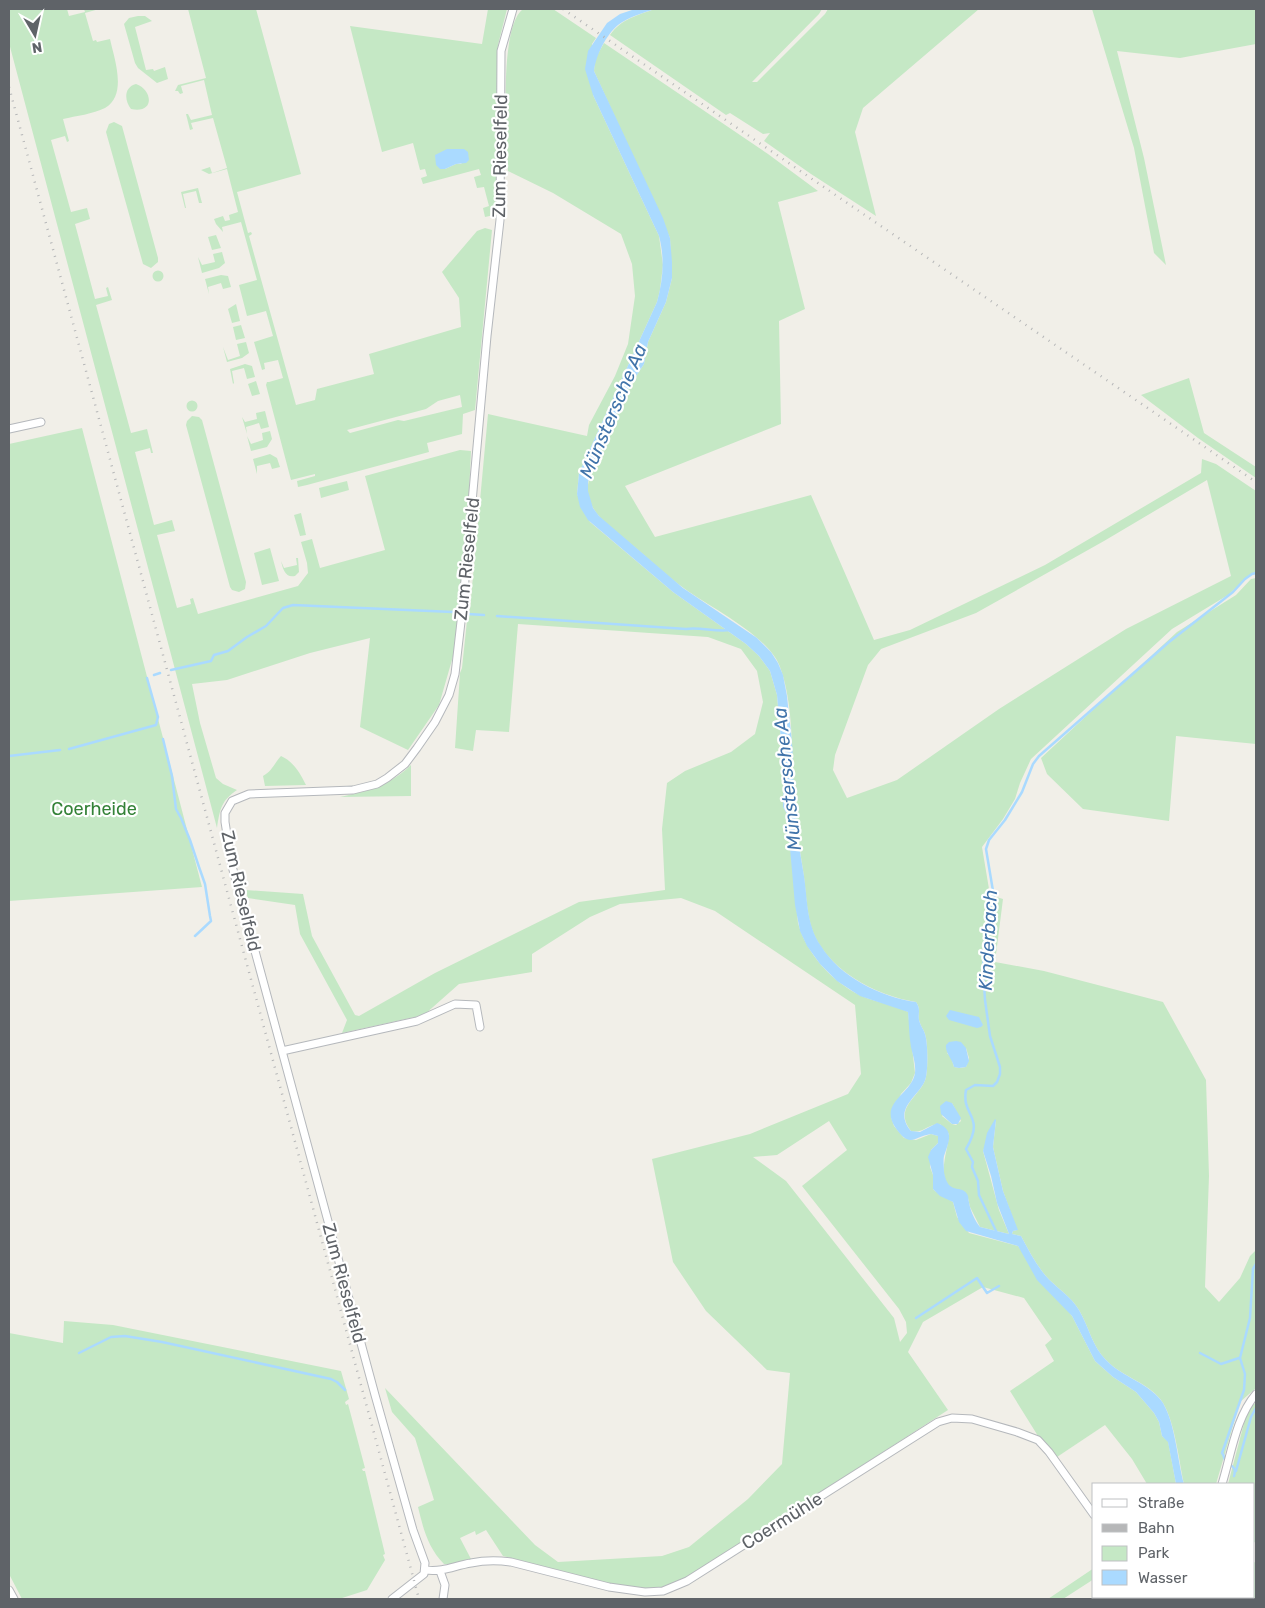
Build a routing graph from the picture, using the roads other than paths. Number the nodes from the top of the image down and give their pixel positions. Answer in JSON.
{"nodes":[{"id":1,"x":513,"y":9,"type":"edge"},
{"id":2,"x":40,"y":422,"type":"dead end"},
{"id":3,"x":9,"y":429,"type":"edge"},
{"id":4,"x":480,"y":1026,"type":"dead end"},
{"id":5,"x":282,"y":1051,"type":"junction"},
{"id":6,"x":1256,"y":1394,"type":"edge"},
{"id":7,"x":1222,"y":1483,"type":"edge"},
{"id":8,"x":1092,"y":1512,"type":"edge"},
{"id":9,"x":425,"y":1570,"type":"junction"},
{"id":10,"x":440,"y":1571,"type":"junction"},
{"id":11,"x":9,"y":1590,"type":"edge"},
{"id":12,"x":14,"y":1599,"type":"edge"},
{"id":13,"x":392,"y":1599,"type":"edge"},
{"id":14,"x":443,"y":1599,"type":"edge"}],
"edges":[{"from":1,"to":5,"type":"street","name":"Zum Rieselfeld"},
{"from":2,"to":3,"type":"street"},
{"from":4,"to":5,"type":"street"},
{"from":5,"to":9,"type":"street","name":"Zum Rieselfeld"},
{"from":6,"to":7,"type":"street"},
{"from":8,"to":10,"type":"street","name":"Coermühle"},
{"from":9,"to":10,"type":"street","name":"Coermühle"},
{"from":9,"to":13,"type":"street"},
{"from":10,"to":14,"type":"street"},
{"from":11,"to":12,"type":"street"}]}
